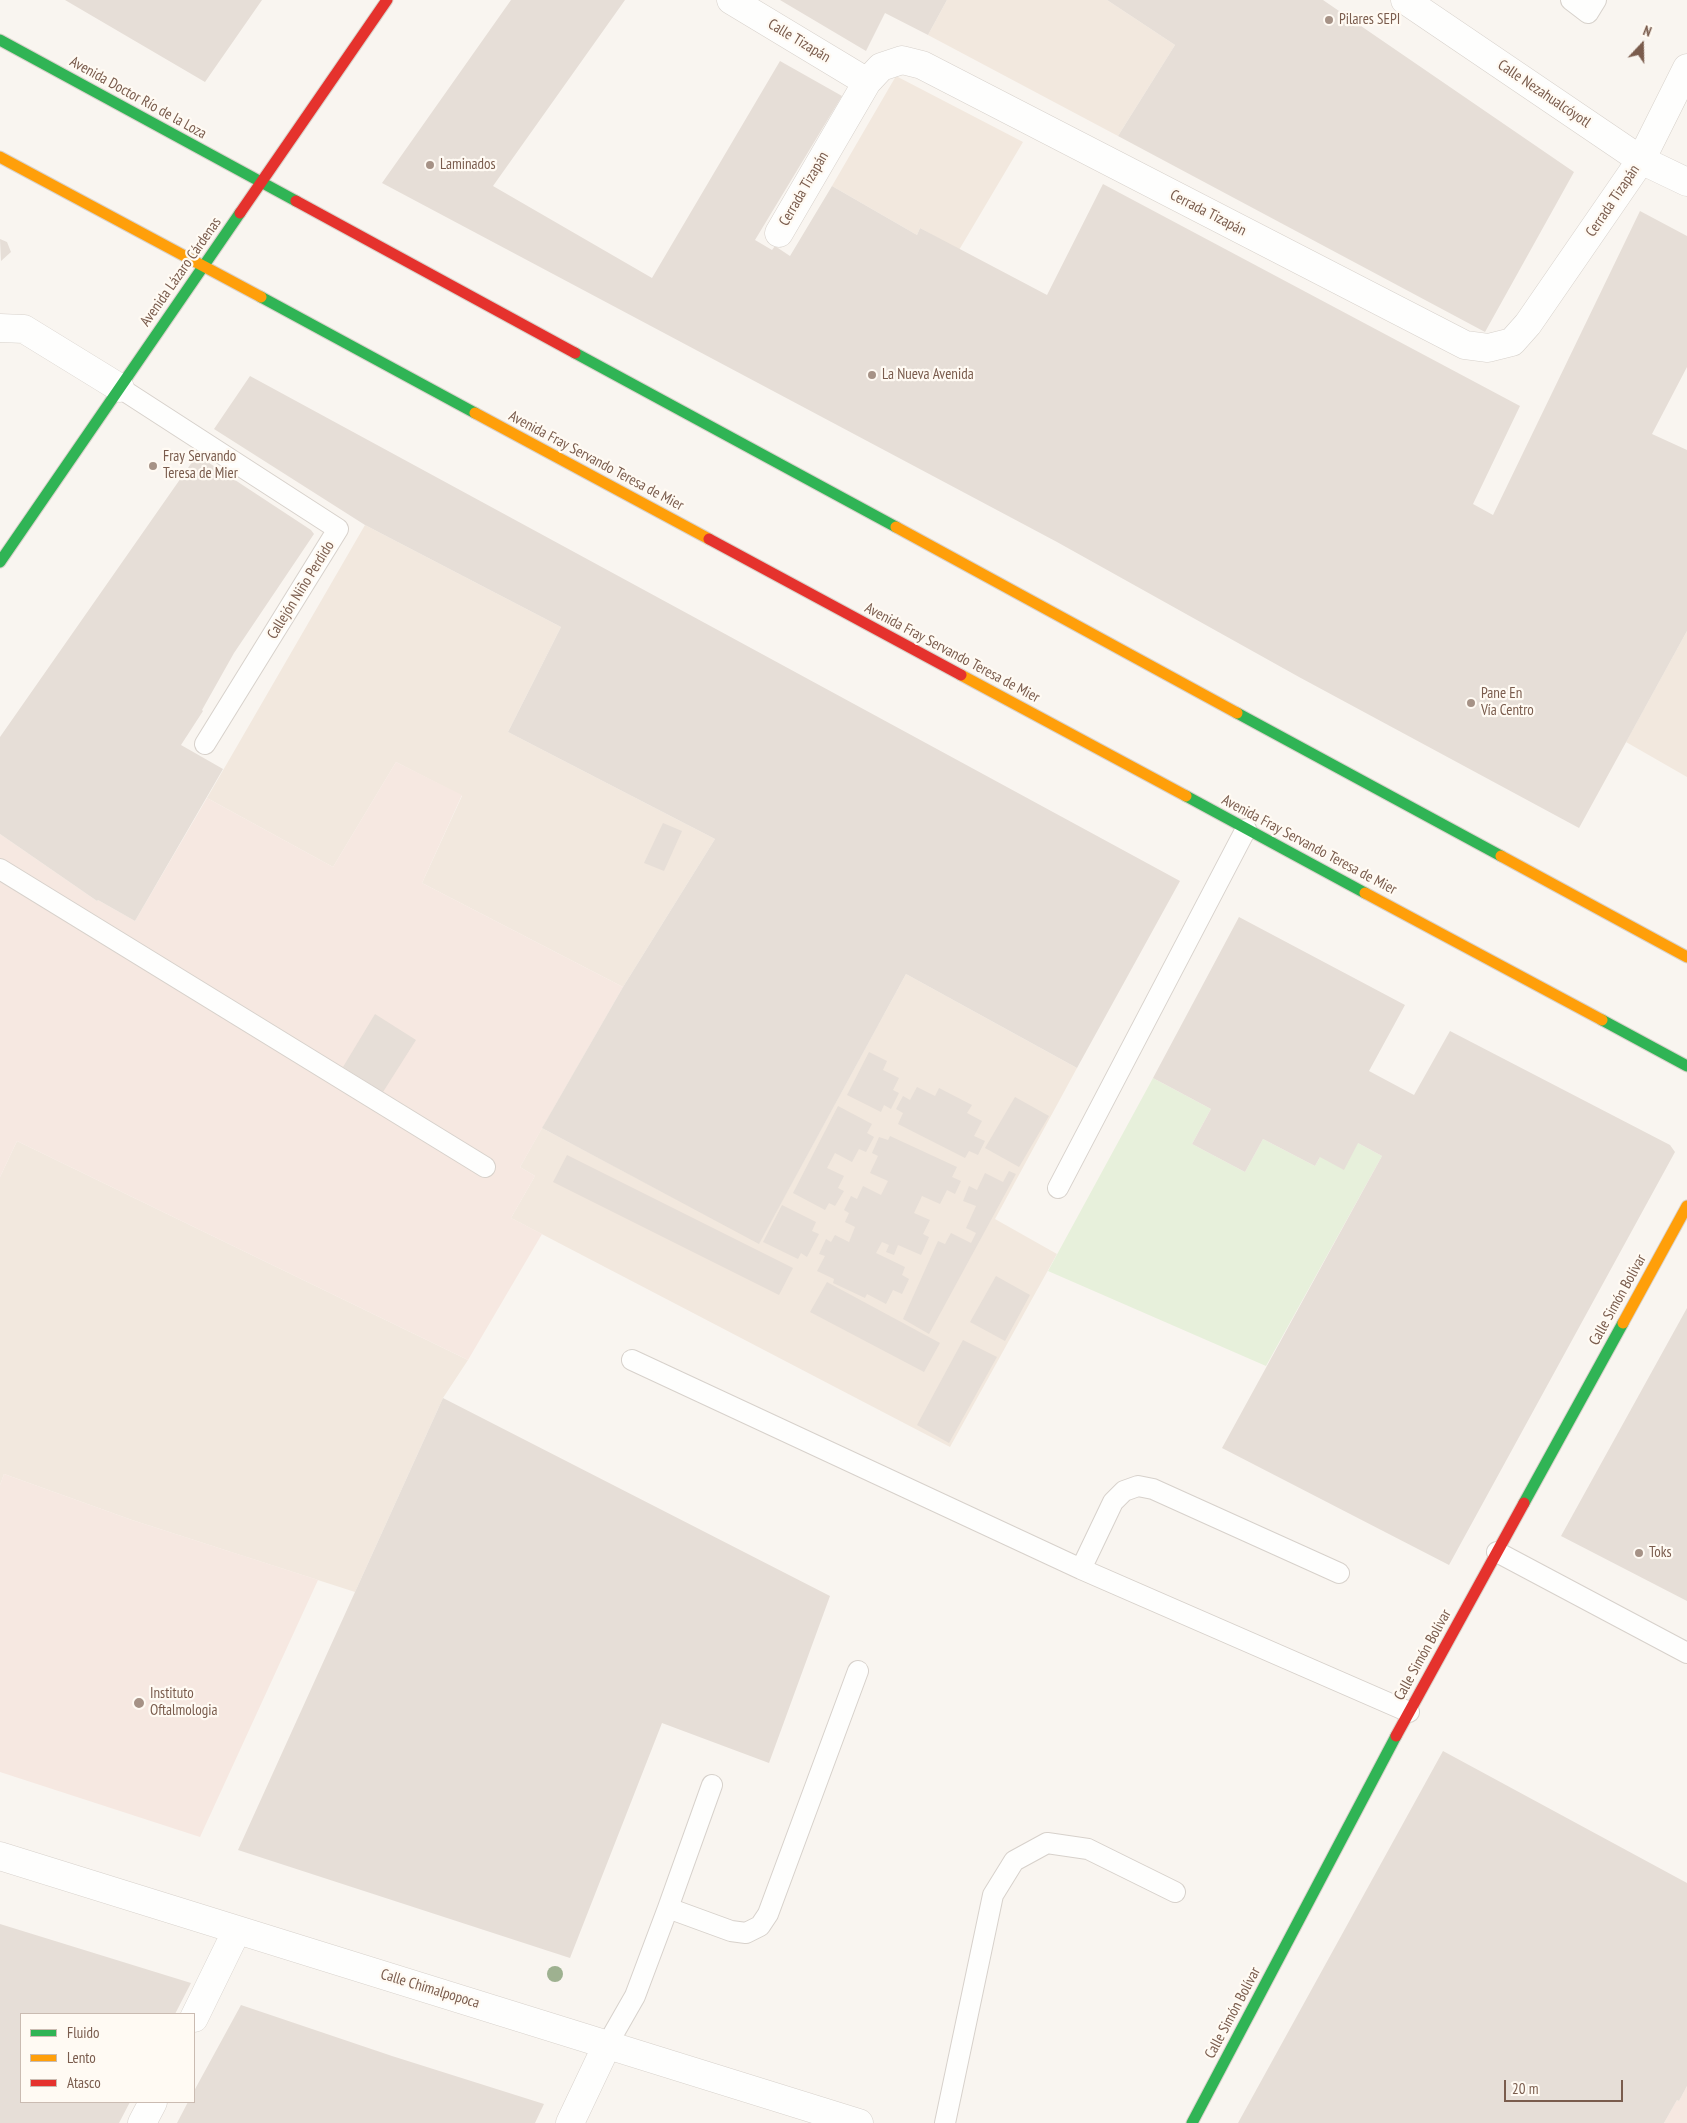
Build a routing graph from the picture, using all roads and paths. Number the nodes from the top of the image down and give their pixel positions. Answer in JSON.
{"nodes":[{"id":1,"x":387,"y":0,"type":"edge"},
{"id":2,"x":731,"y":0,"type":"edge"},
{"id":3,"x":1405,"y":0,"type":"edge"},
{"id":4,"x":1572,"y":0,"type":"edge"},
{"id":5,"x":1596,"y":0,"type":"edge"},
{"id":6,"x":0,"y":40,"type":"edge"},
{"id":7,"x":1687,"y":68,"type":"edge"},
{"id":8,"x":867,"y":82,"type":"junction"},
{"id":9,"x":0,"y":157,"type":"edge"},
{"id":10,"x":1641,"y":160,"type":"junction"},
{"id":11,"x":261,"y":182,"type":"junction"},
{"id":12,"x":1687,"y":182,"type":"edge"},
{"id":13,"x":779,"y":233,"type":"dead end"},
{"id":14,"x":203,"y":266,"type":"junction"},
{"id":15,"x":0,"y":328,"type":"edge"},
{"id":16,"x":120,"y":388,"type":"junction"},
{"id":17,"x":0,"y":562,"type":"edge"},
{"id":18,"x":205,"y":744,"type":"dead end"},
{"id":19,"x":1246,"y":829,"type":"junction"},
{"id":20,"x":0,"y":869,"type":"edge"},
{"id":21,"x":1687,"y":957,"type":"edge"},
{"id":22,"x":1687,"y":1066,"type":"edge"},
{"id":23,"x":486,"y":1167,"type":"dead end"},
{"id":24,"x":1058,"y":1188,"type":"dead end"},
{"id":25,"x":1687,"y":1206,"type":"edge"},
{"id":26,"x":632,"y":1360,"type":"dead end"},
{"id":27,"x":1497,"y":1552,"type":"junction"},
{"id":28,"x":1081,"y":1569,"type":"junction"},
{"id":29,"x":1339,"y":1573,"type":"dead end"},
{"id":30,"x":1687,"y":1653,"type":"edge"},
{"id":31,"x":858,"y":1671,"type":"dead end"},
{"id":32,"x":1409,"y":1712,"type":"junction"},
{"id":33,"x":712,"y":1785,"type":"dead end"},
{"id":34,"x":0,"y":1856,"type":"edge"},
{"id":35,"x":1175,"y":1892,"type":"dead end"},
{"id":36,"x":668,"y":1908,"type":"junction"},
{"id":37,"x":237,"y":1930,"type":"junction"},
{"id":38,"x":195,"y":2016,"type":"edge"},
{"id":39,"x":607,"y":2044,"type":"junction"},
{"id":40,"x":152,"y":2103,"type":"edge"},
{"id":41,"x":142,"y":2123,"type":"edge"},
{"id":42,"x":570,"y":2123,"type":"edge"},
{"id":43,"x":859,"y":2123,"type":"edge"},
{"id":44,"x":945,"y":2123,"type":"edge"},
{"id":45,"x":1192,"y":2123,"type":"edge"}],
"edges":[{"from":1,"to":11,"type":"main road","name":"Avenida Lázaro Cárdenas"},
{"from":2,"to":8,"type":"street","name":"Calle Tizapán"},
{"from":3,"to":10,"type":"street","name":"Calle Nezahualcóyotl"},
{"from":4,"to":5,"type":"lane"},
{"from":6,"to":11,"type":"main road","name":"Avenida Doctor Río de la Loza"},
{"from":7,"to":10,"type":"street","name":"Cerrada Tizapán"},
{"from":8,"to":10,"type":"street","name":"Cerrada Tizapán"},
{"from":8,"to":13,"type":"street","name":"Cerrada Tizapán"},
{"from":9,"to":14,"type":"main road"},
{"from":10,"to":12,"type":"street","name":"Calle Nezahualcóyotl"},
{"from":11,"to":14,"type":"main road","name":"Avenida Lázaro Cárdenas"},
{"from":11,"to":21,"type":"main road"},
{"from":14,"to":16,"type":"main road","name":"Avenida Lázaro Cárdenas"},
{"from":14,"to":19,"type":"main road","name":"Avenida Fray Servando Teresa de Mier"},
{"from":15,"to":16,"type":"street"},
{"from":16,"to":17,"type":"main road","name":"Avenida Lázaro Cárdenas"},
{"from":16,"to":18,"type":"lane","name":"Callejón Niño Perdido"},
{"from":19,"to":22,"type":"main road","name":"Avenida Fray Servando Teresa de Mier"},
{"from":19,"to":24,"type":"lane"},
{"from":20,"to":23,"type":"lane"},
{"from":25,"to":27,"type":"main road","name":"Calle Simón Bolívar"},
{"from":26,"to":28,"type":"lane"},
{"from":27,"to":30,"type":"lane"},
{"from":27,"to":32,"type":"main road","name":"Calle Simón Bolívar"},
{"from":28,"to":29,"type":"lane"},
{"from":28,"to":32,"type":"lane"},
{"from":31,"to":36,"type":"lane"},
{"from":32,"to":45,"type":"main road","name":"Calle Simón Bolívar"},
{"from":33,"to":36,"type":"lane"},
{"from":34,"to":37,"type":"street","name":"Calle Chimalpopoca"},
{"from":35,"to":44,"type":"lane"},
{"from":36,"to":39,"type":"lane"},
{"from":37,"to":38,"type":"street"},
{"from":37,"to":39,"type":"street","name":"Calle Chimalpopoca"},
{"from":39,"to":42,"type":"street"},
{"from":39,"to":43,"type":"street","name":"Calle Chimalpopoca"},
{"from":40,"to":41,"type":"street"}]}
